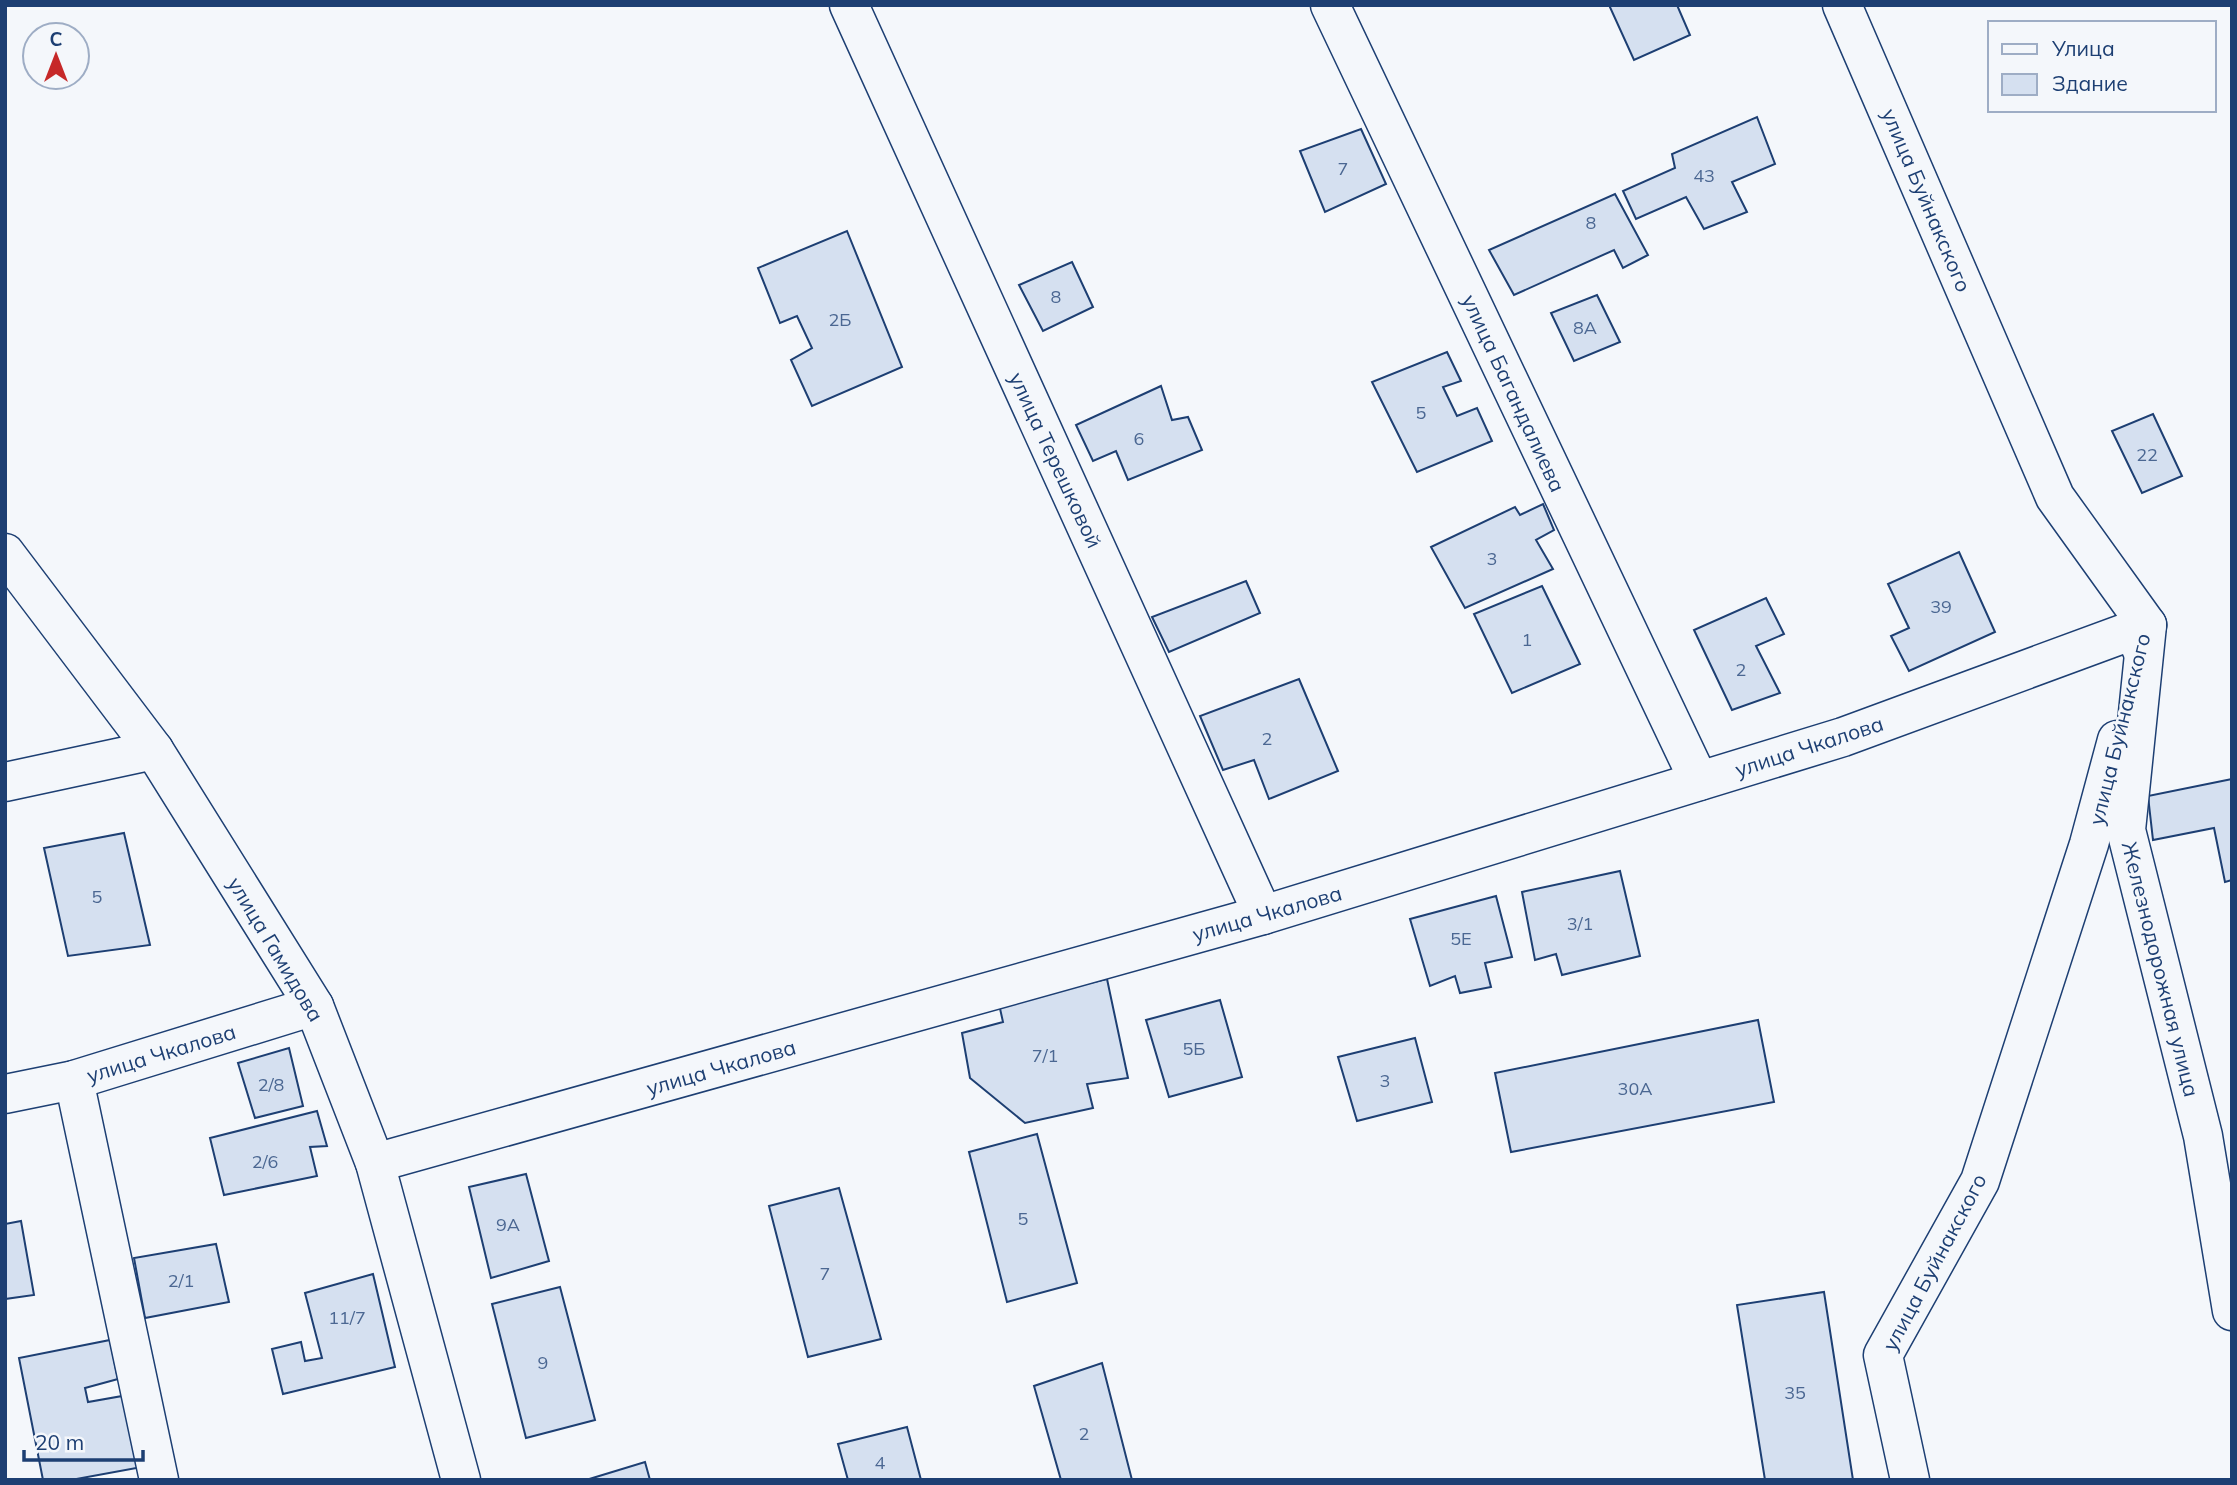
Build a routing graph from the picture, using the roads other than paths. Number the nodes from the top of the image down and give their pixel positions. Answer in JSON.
{"nodes":[{"id":1,"x":849,"y":5,"type":"edge"},
{"id":2,"x":1330,"y":5,"type":"edge"},
{"id":3,"x":1842,"y":5,"type":"edge"},
{"id":4,"x":5,"y":553,"type":"edge"},
{"id":5,"x":2147,"y":625,"type":"junction"},
{"id":6,"x":154,"y":750,"type":"junction"},
{"id":7,"x":1699,"y":781,"type":"junction"},
{"id":8,"x":5,"y":782,"type":"edge"},
{"id":9,"x":1264,"y":915,"type":"junction"},
{"id":10,"x":314,"y":1006,"type":"junction"},
{"id":11,"x":74,"y":1080,"type":"junction"},
{"id":12,"x":5,"y":1094,"type":"edge"},
{"id":13,"x":376,"y":1163,"type":"junction"},
{"id":14,"x":2232,"y":1311,"type":"edge"},
{"id":15,"x":159,"y":1480,"type":"edge"},
{"id":16,"x":461,"y":1480,"type":"edge"},
{"id":17,"x":1910,"y":1480,"type":"edge"}],
"edges":[{"from":1,"to":9,"type":"street","name":"улица Терешковой"},
{"from":2,"to":7,"type":"street","name":"улица Багандалиева"},
{"from":3,"to":5,"type":"street","name":"улица Буйнакского"},
{"from":4,"to":6,"type":"street","name":"улица Гамидова"},
{"from":5,"to":7,"type":"street","name":"улица Чкалова"},
{"from":5,"to":14,"type":"street","name":"Железнодорожная улица"},
{"from":5,"to":17,"type":"street","name":"улица Буйнакского"},
{"from":6,"to":8,"type":"street"},
{"from":6,"to":10,"type":"street","name":"улица Гамидова"},
{"from":7,"to":9,"type":"street","name":"улица Чкалова"},
{"from":9,"to":13,"type":"street","name":"улица Чкалова"},
{"from":10,"to":11,"type":"street","name":"улица Чкалова"},
{"from":10,"to":13,"type":"street","name":"улица Гамидова"},
{"from":11,"to":12,"type":"street","name":"улица Чкалова"},
{"from":11,"to":15,"type":"street"},
{"from":13,"to":16,"type":"street","name":"улица Гамидова"}]}
